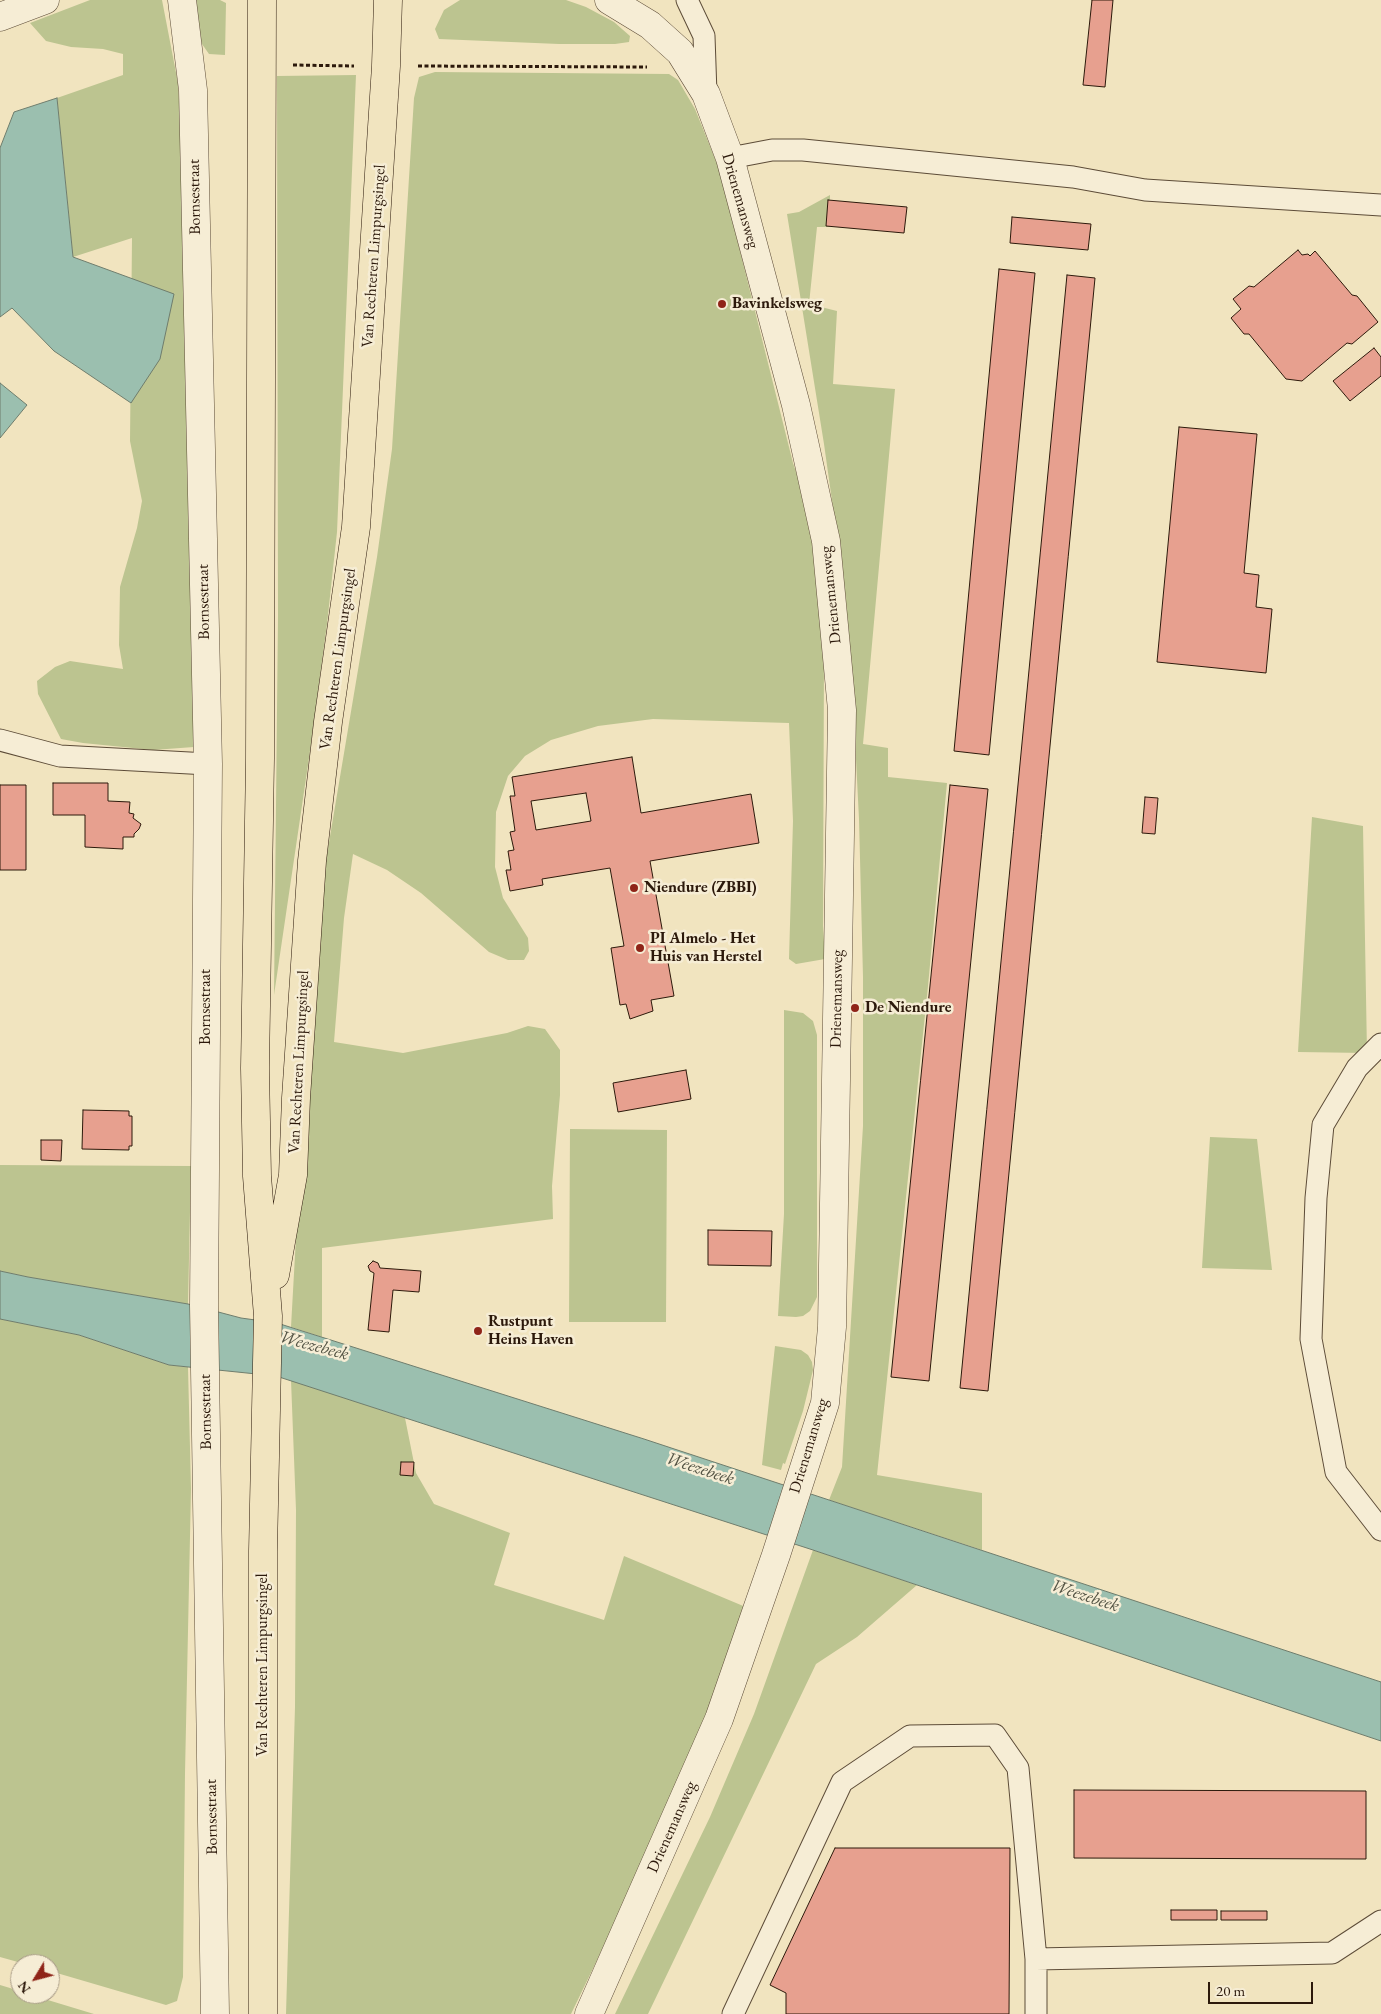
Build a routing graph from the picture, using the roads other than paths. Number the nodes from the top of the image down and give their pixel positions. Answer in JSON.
{"nodes":[{"id":1,"x":45,"y":0,"type":"edge"},
{"id":2,"x":182,"y":0,"type":"edge"},
{"id":3,"x":262,"y":0,"type":"edge"},
{"id":4,"x":388,"y":0,"type":"edge"},
{"id":5,"x":609,"y":0,"type":"edge"},
{"id":6,"x":687,"y":0,"type":"edge"},
{"id":7,"x":0,"y":17,"type":"edge"},
{"id":8,"x":706,"y":94,"type":"junction"},
{"id":9,"x":730,"y":158,"type":"junction"},
{"id":10,"x":1381,"y":205,"type":"edge"},
{"id":11,"x":0,"y":740,"type":"edge"},
{"id":12,"x":208,"y":764,"type":"junction"},
{"id":13,"x":1381,"y":1044,"type":"edge"},
{"id":14,"x":268,"y":1316,"type":"junction"},
{"id":15,"x":1381,"y":1530,"type":"edge"},
{"id":16,"x":1381,"y":1921,"type":"edge"},
{"id":17,"x":1036,"y":1959,"type":"junction"},
{"id":18,"x":215,"y":2014,"type":"edge"},
{"id":19,"x":263,"y":2014,"type":"edge"},
{"id":20,"x":589,"y":2014,"type":"edge"},
{"id":21,"x":733,"y":2014,"type":"edge"},
{"id":22,"x":1036,"y":2014,"type":"edge"}],
"edges":[{"from":1,"to":7,"type":"street"},
{"from":2,"to":12,"type":"street","name":"Bornsestraat"},
{"from":3,"to":14,"type":"main road","name":"Van Rechteren Limpurgsingel"},
{"from":4,"to":14,"type":"main road","name":"Van Rechteren Limpurgsingel"},
{"from":5,"to":8,"type":"street","name":"Drienemansweg"},
{"from":6,"to":8,"type":"lane"},
{"from":8,"to":9,"type":"street","name":"Drienemansweg"},
{"from":9,"to":10,"type":"lane"},
{"from":9,"to":20,"type":"street","name":"Drienemansweg"},
{"from":11,"to":12,"type":"lane"},
{"from":12,"to":18,"type":"street","name":"Bornsestraat"},
{"from":13,"to":15,"type":"lane"},
{"from":14,"to":19,"type":"main road","name":"Van Rechteren Limpurgsingel"},
{"from":16,"to":17,"type":"lane"},
{"from":17,"to":21,"type":"lane"},
{"from":17,"to":22,"type":"lane"}]}
